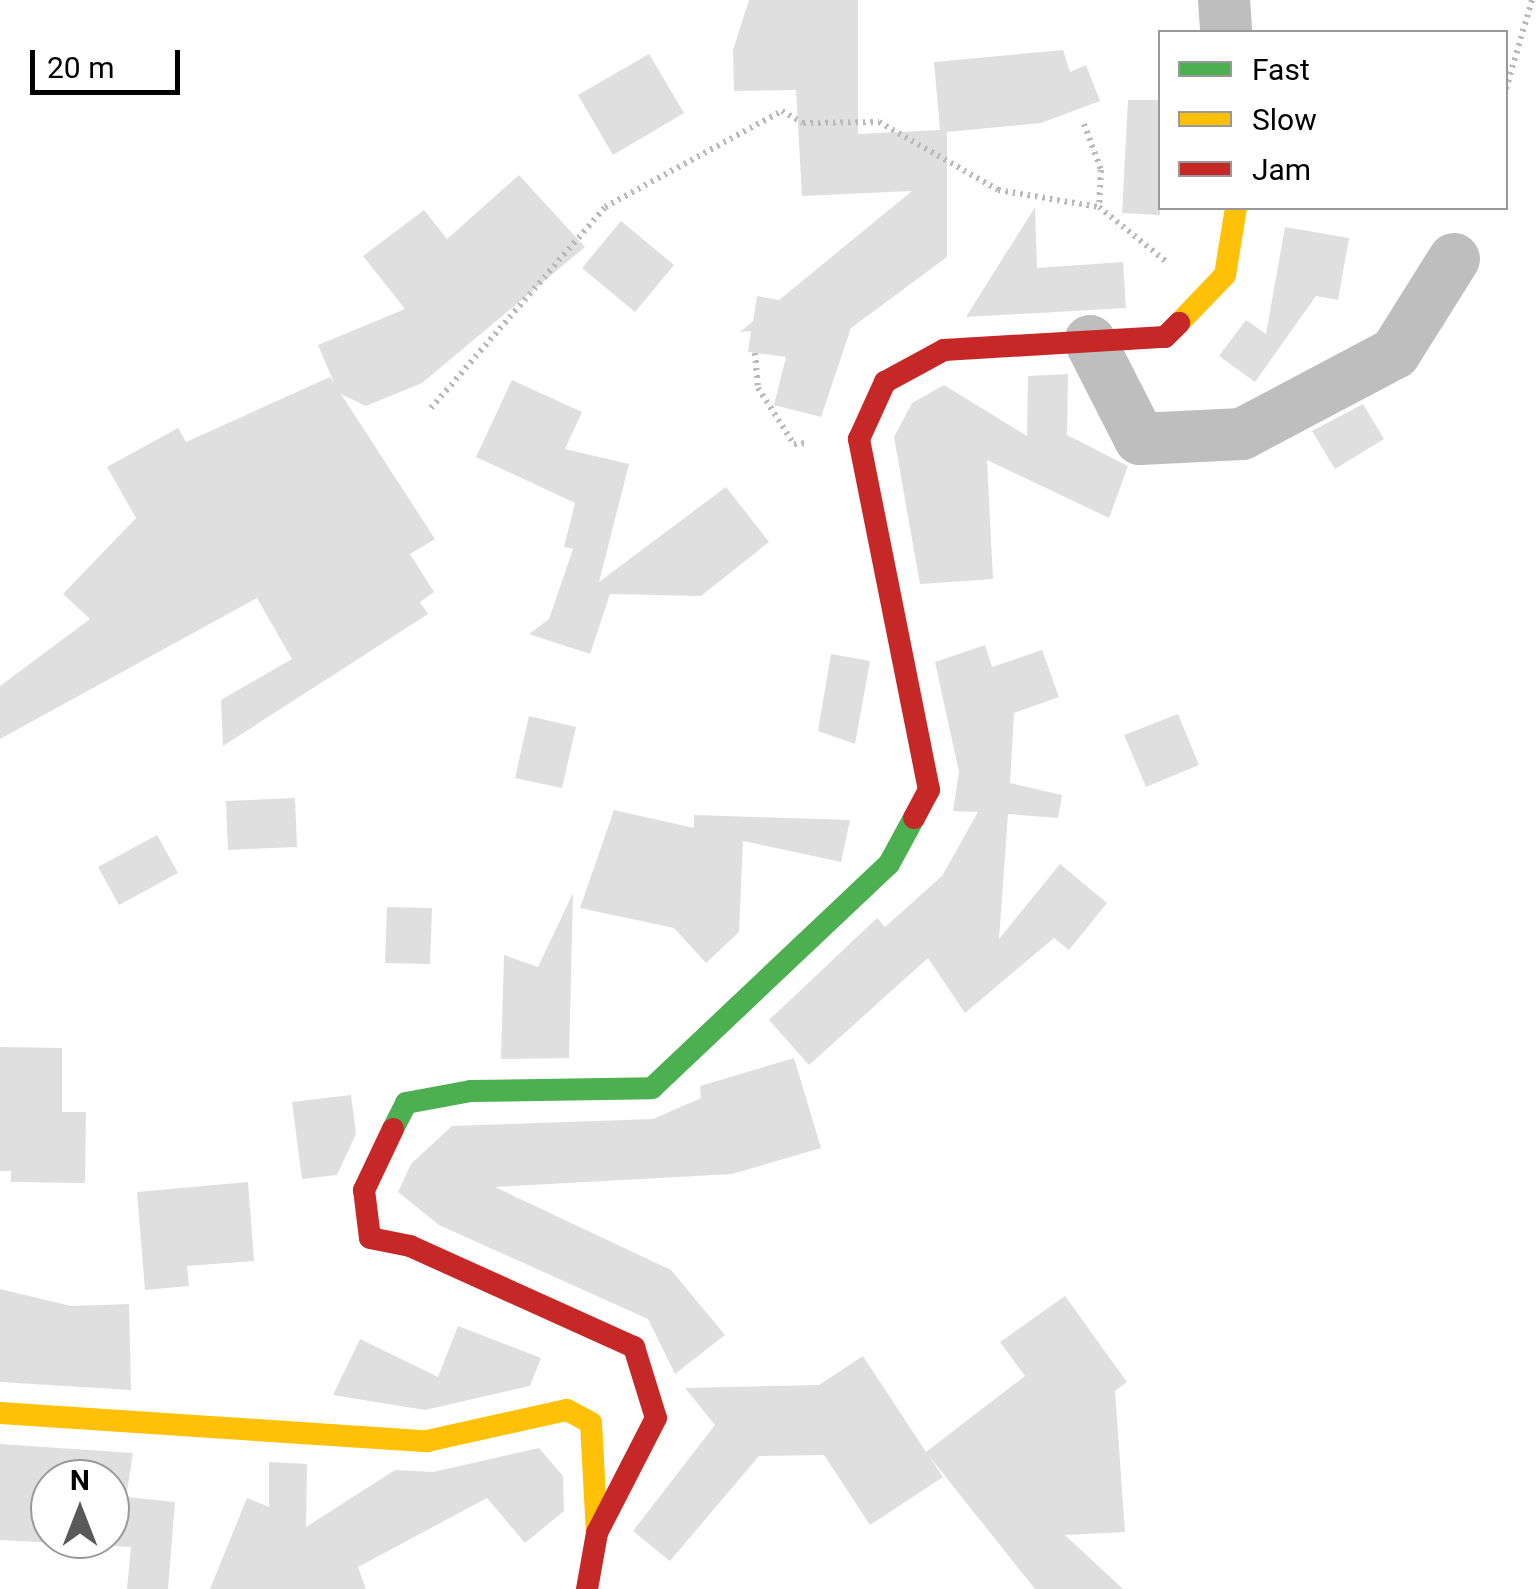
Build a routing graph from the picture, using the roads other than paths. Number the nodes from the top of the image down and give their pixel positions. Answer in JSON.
{"nodes":[{"id":1,"x":1224,"y":0,"type":"edge"},
{"id":2,"x":1226,"y":30,"type":"edge"},
{"id":3,"x":1236,"y":210,"type":"edge"},
{"id":4,"x":1454,"y":259,"type":"dead end"},
{"id":5,"x":1090,"y":341,"type":"junction"},
{"id":6,"x":0,"y":1413,"type":"edge"},
{"id":7,"x":597,"y":1533,"type":"junction"},
{"id":8,"x":587,"y":1589,"type":"edge"}],
"edges":[{"from":1,"to":2,"type":"street"},
{"from":3,"to":5,"type":"street"},
{"from":4,"to":5,"type":"street"},
{"from":5,"to":7,"type":"street"},
{"from":6,"to":7,"type":"street"},
{"from":7,"to":8,"type":"street"}]}
